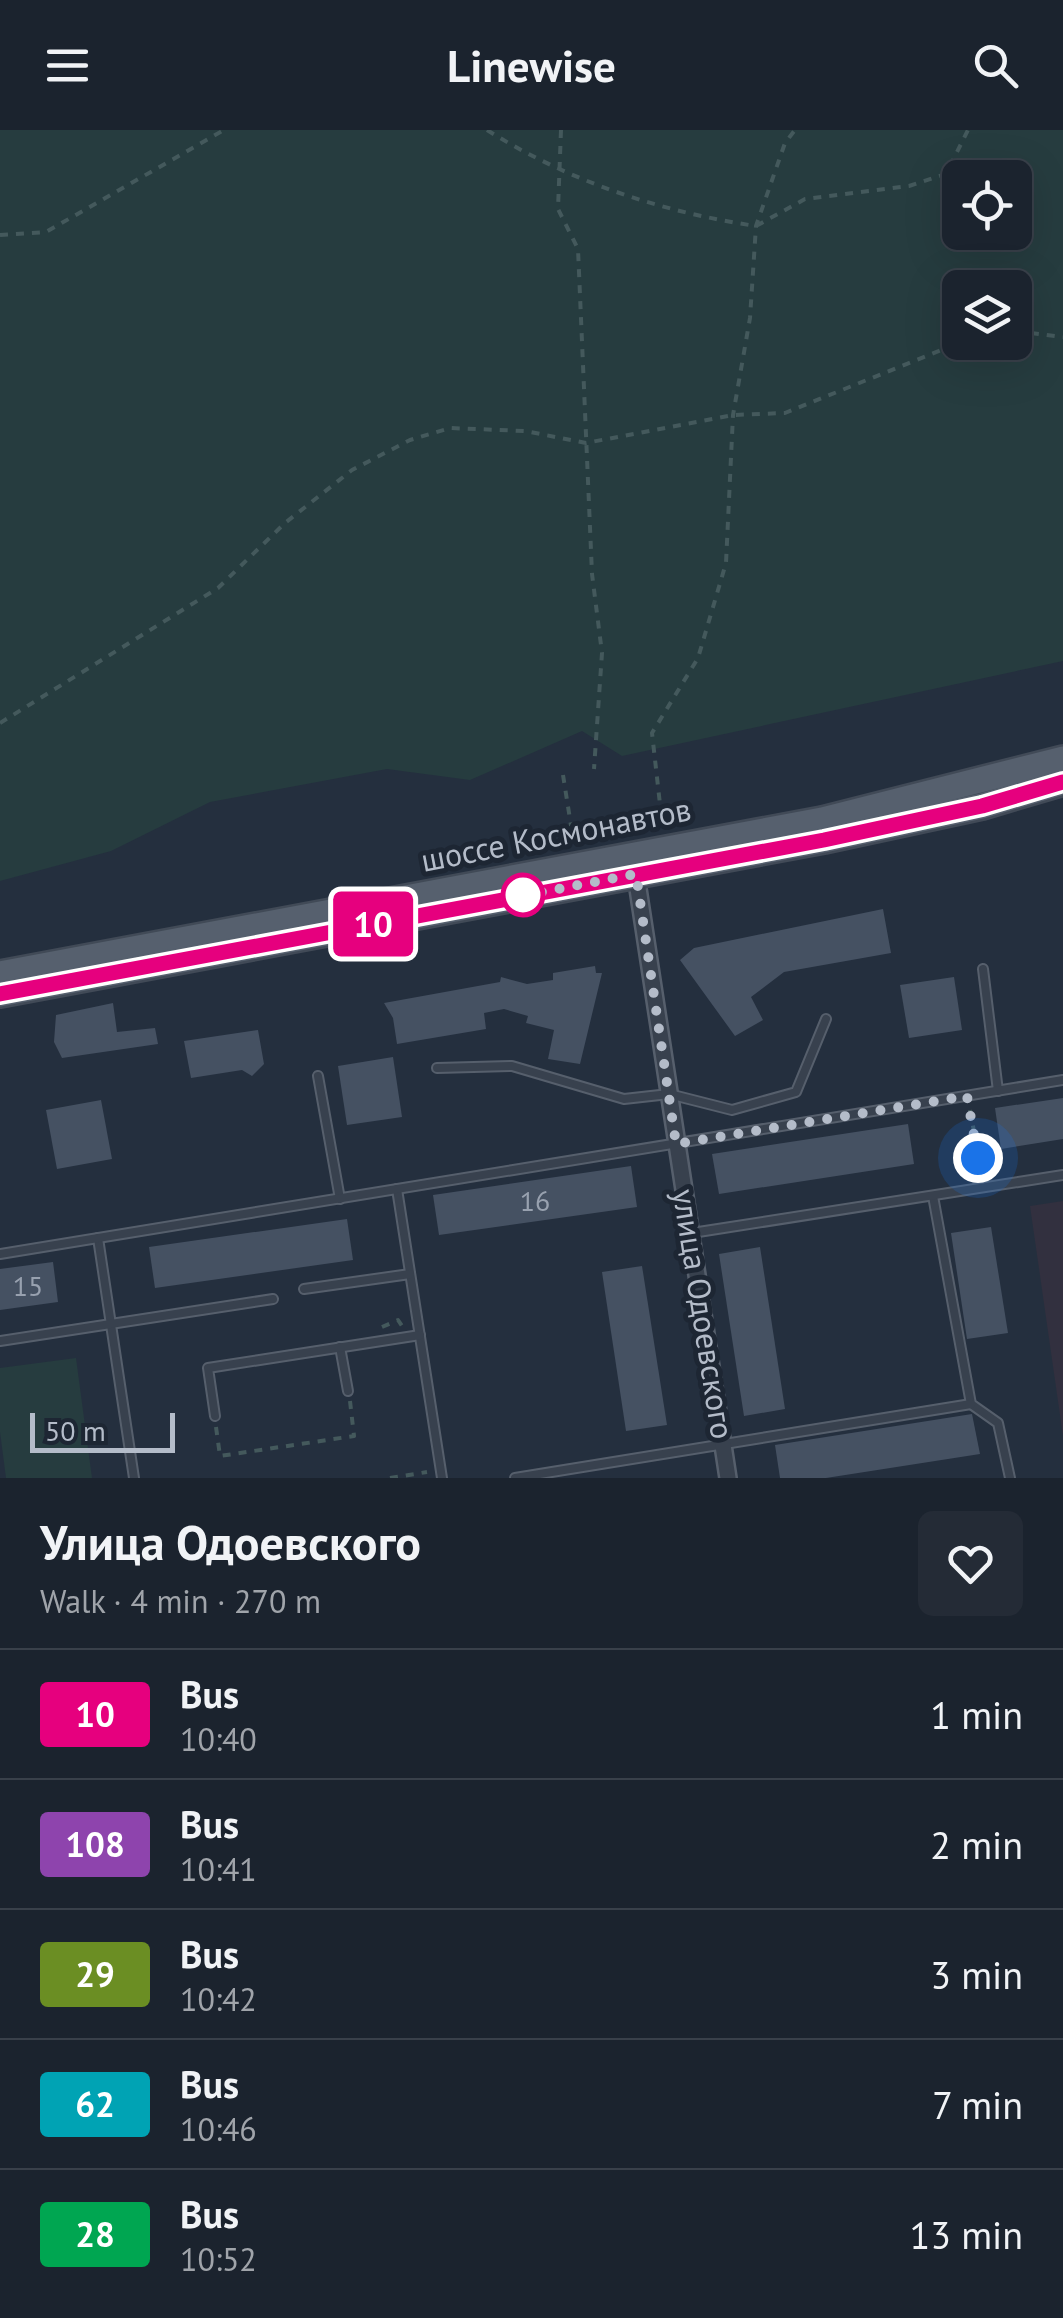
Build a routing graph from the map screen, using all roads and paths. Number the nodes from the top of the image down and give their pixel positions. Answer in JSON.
{"nodes":[{"id":1,"x":224,"y":130,"type":"edge"},
{"id":2,"x":487,"y":130,"type":"edge"},
{"id":3,"x":561,"y":130,"type":"edge"},
{"id":4,"x":795,"y":130,"type":"edge"},
{"id":5,"x":968,"y":130,"type":"edge"},
{"id":6,"x":560,"y":168,"type":"junction"},
{"id":7,"x":756,"y":226,"type":"junction"},
{"id":8,"x":0,"y":235,"type":"edge"},
{"id":9,"x":1032,"y":333,"type":"edge"},
{"id":10,"x":1063,"y":337,"type":"edge"},
{"id":11,"x":942,"y":350,"type":"edge"},
{"id":12,"x":733,"y":416,"type":"junction"},
{"id":13,"x":586,"y":443,"type":"junction"},
{"id":14,"x":0,"y":724,"type":"edge"},
{"id":15,"x":1063,"y":759,"type":"edge"},
{"id":16,"x":594,"y":769,"type":"dead end"},
{"id":17,"x":564,"y":775,"type":"dead end"},
{"id":18,"x":1063,"y":782,"type":"edge"},
{"id":19,"x":634,"y":864,"type":"junction"},
{"id":20,"x":982,"y":969,"type":"dead end"},
{"id":21,"x":0,"y":974,"type":"edge"},
{"id":22,"x":0,"y":994,"type":"edge"},
{"id":23,"x":826,"y":1019,"type":"dead end"},
{"id":24,"x":437,"y":1068,"type":"dead end"},
{"id":25,"x":318,"y":1076,"type":"dead end"},
{"id":26,"x":1063,"y":1080,"type":"edge"},
{"id":27,"x":998,"y":1091,"type":"junction"},
{"id":28,"x":669,"y":1094,"type":"junction"},
{"id":29,"x":967,"y":1096,"type":"junction"},
{"id":30,"x":676,"y":1144,"type":"junction"},
{"id":31,"x":1063,"y":1175,"type":"edge"},
{"id":32,"x":984,"y":1188,"type":"junction"},
{"id":33,"x":397,"y":1189,"type":"junction"},
{"id":34,"x":933,"y":1196,"type":"junction"},
{"id":35,"x":340,"y":1198,"type":"junction"},
{"id":36,"x":690,"y":1234,"type":"junction"},
{"id":37,"x":98,"y":1238,"type":"junction"},
{"id":38,"x":0,"y":1254,"type":"edge"},
{"id":39,"x":410,"y":1274,"type":"junction"},
{"id":40,"x":304,"y":1289,"type":"dead end"},
{"id":41,"x":273,"y":1299,"type":"dead end"},
{"id":42,"x":112,"y":1324,"type":"junction"},
{"id":43,"x":420,"y":1334,"type":"junction"},
{"id":44,"x":0,"y":1341,"type":"edge"},
{"id":45,"x":340,"y":1347,"type":"junction"},
{"id":46,"x":348,"y":1391,"type":"joint"},
{"id":47,"x":971,"y":1404,"type":"junction"},
{"id":48,"x":215,"y":1416,"type":"joint"},
{"id":49,"x":723,"y":1445,"type":"junction"},
{"id":50,"x":442,"y":1474,"type":"edge"},
{"id":51,"x":134,"y":1478,"type":"edge"},
{"id":52,"x":390,"y":1478,"type":"edge"},
{"id":53,"x":515,"y":1478,"type":"edge"},
{"id":54,"x":728,"y":1478,"type":"edge"},
{"id":55,"x":1010,"y":1478,"type":"edge"}],
"edges":[{"from":1,"to":8,"type":"path"},
{"from":2,"to":6,"type":"path"},
{"from":3,"to":6,"type":"path"},
{"from":4,"to":7,"type":"path"},
{"from":5,"to":7,"type":"path"},
{"from":6,"to":7,"type":"path"},
{"from":6,"to":13,"type":"path"},
{"from":7,"to":12,"type":"path"},
{"from":9,"to":10,"type":"path"},
{"from":11,"to":12,"type":"path"},
{"from":12,"to":13,"type":"path"},
{"from":12,"to":17,"type":"path"},
{"from":13,"to":14,"type":"path"},
{"from":13,"to":16,"type":"path"},
{"from":15,"to":19,"type":"main road","name":"шоссе Космонавтов"},
{"from":18,"to":19,"type":"main road","name":"шоссе Космонавтов"},
{"from":19,"to":21,"type":"main road","name":"шоссе Космонавтов"},
{"from":19,"to":22,"type":"main road","name":"шоссе Космонавтов"},
{"from":19,"to":28,"type":"street","name":"улица Одоевского"},
{"from":20,"to":27,"type":"lane"},
{"from":23,"to":28,"type":"lane"},
{"from":24,"to":28,"type":"lane"},
{"from":25,"to":35,"type":"lane"},
{"from":26,"to":27,"type":"lane"},
{"from":27,"to":29,"type":"lane"},
{"from":28,"to":30,"type":"street","name":"улица Одоевского"},
{"from":29,"to":30,"type":"lane"},
{"from":29,"to":32,"type":"path"},
{"from":30,"to":33,"type":"lane"},
{"from":30,"to":36,"type":"street","name":"улица Одоевского"},
{"from":31,"to":32,"type":"lane"},
{"from":32,"to":34,"type":"lane"},
{"from":33,"to":35,"type":"lane"},
{"from":33,"to":39,"type":"lane"},
{"from":34,"to":36,"type":"lane"},
{"from":34,"to":47,"type":"lane"},
{"from":35,"to":37,"type":"lane"},
{"from":36,"to":49,"type":"street","name":"улица Одоевского"},
{"from":37,"to":38,"type":"lane"},
{"from":37,"to":42,"type":"lane"},
{"from":39,"to":40,"type":"lane"},
{"from":39,"to":43,"type":"lane"},
{"from":41,"to":42,"type":"lane"},
{"from":42,"to":44,"type":"lane"},
{"from":42,"to":51,"type":"lane"},
{"from":43,"to":45,"type":"lane"},
{"from":43,"to":50,"type":"lane"},
{"from":45,"to":46,"type":"lane"},
{"from":45,"to":48,"type":"lane"},
{"from":46,"to":48,"type":"path"},
{"from":47,"to":49,"type":"lane"},
{"from":47,"to":55,"type":"lane"},
{"from":49,"to":53,"type":"lane"},
{"from":49,"to":54,"type":"street","name":"улица Одоевского"},
{"from":50,"to":52,"type":"path"}]}
